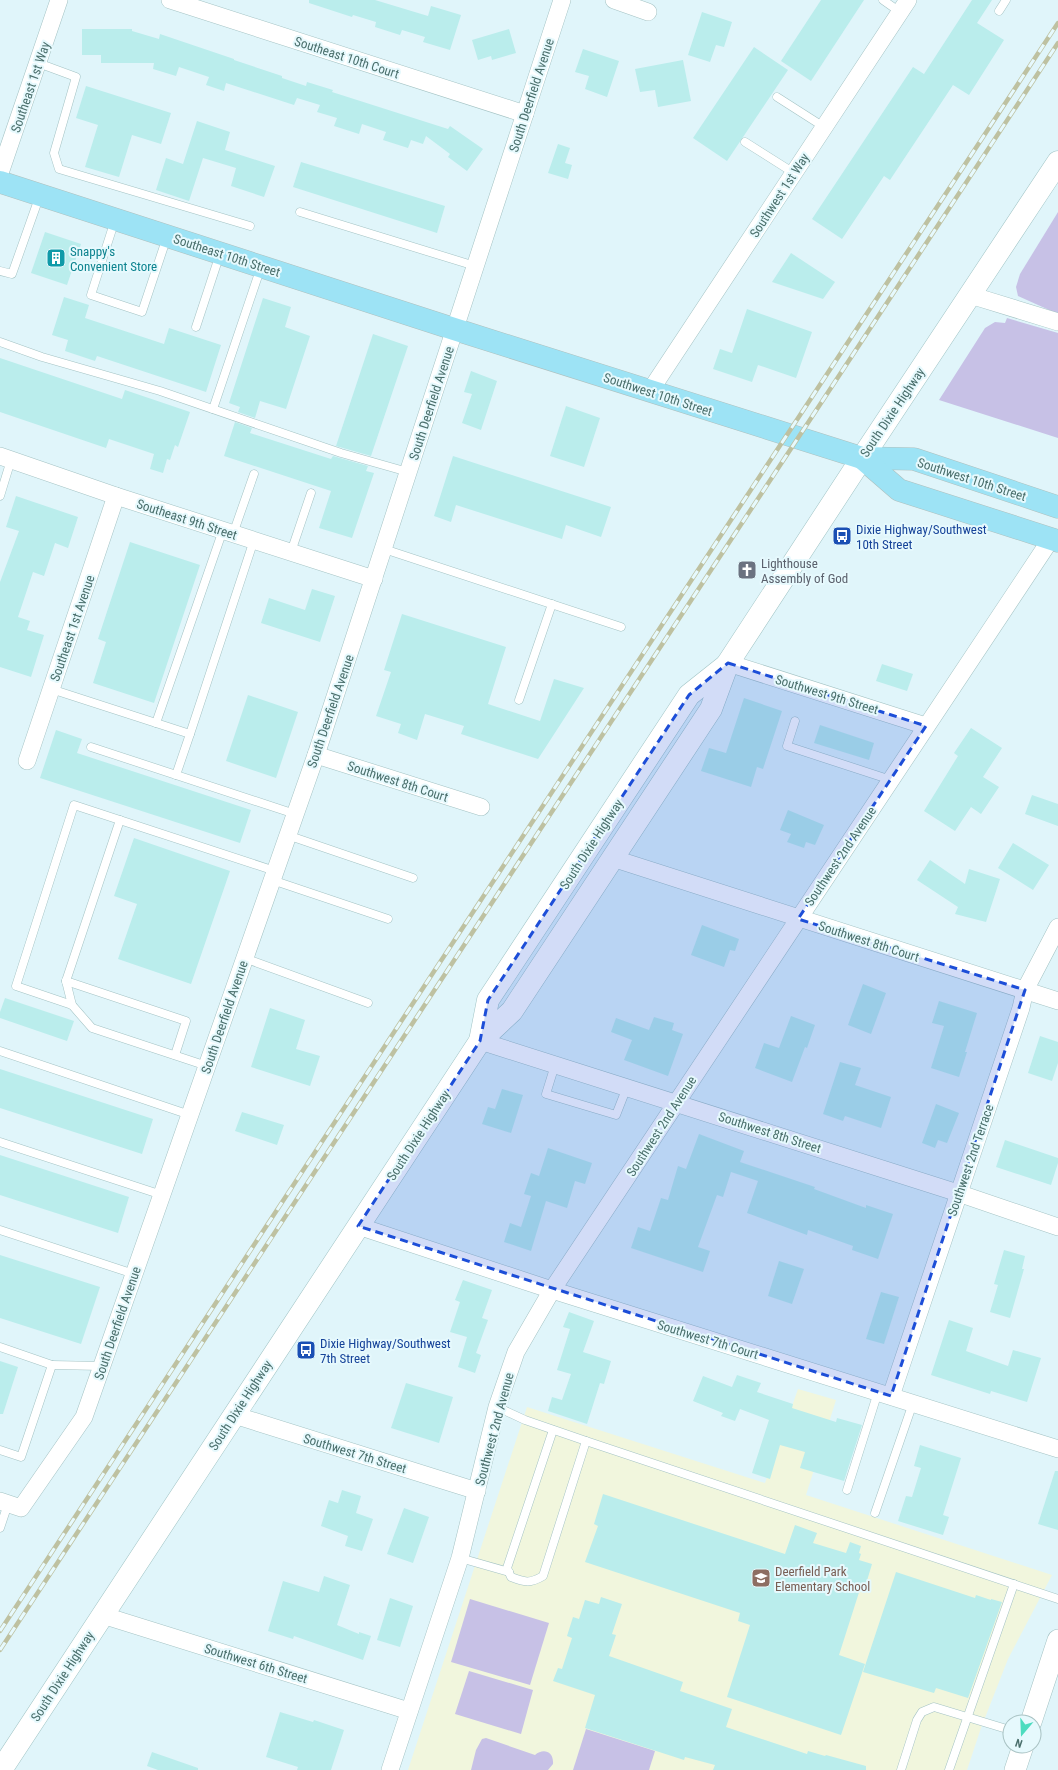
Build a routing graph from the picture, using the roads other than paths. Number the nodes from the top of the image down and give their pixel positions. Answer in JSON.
{"nodes":[{"id":1,"x":59,"y":0,"type":"edge"},
{"id":2,"x":170,"y":0,"type":"edge"},
{"id":3,"x":562,"y":0,"type":"edge"},
{"id":4,"x":614,"y":0,"type":"edge"},
{"id":5,"x":883,"y":0,"type":"edge"},
{"id":6,"x":1006,"y":0,"type":"edge"},
{"id":7,"x":904,"y":6,"type":"edge"},
{"id":8,"x":999,"y":11,"type":"dead end"},
{"id":9,"x":648,"y":12,"type":"dead end"},
{"id":10,"x":38,"y":63,"type":"junction"},
{"id":11,"x":777,"y":96,"type":"dead end"},
{"id":12,"x":525,"y":114,"type":"junction"},
{"id":13,"x":824,"y":127,"type":"junction"},
{"id":14,"x":745,"y":142,"type":"dead end"},
{"id":15,"x":1058,"y":162,"type":"edge"},
{"id":16,"x":794,"y":173,"type":"junction"},
{"id":17,"x":0,"y":174,"type":"edge"},
{"id":18,"x":0,"y":182,"type":"edge"},
{"id":19,"x":40,"y":194,"type":"junction"},
{"id":20,"x":300,"y":212,"type":"dead end"},
{"id":21,"x":116,"y":219,"type":"junction"},
{"id":22,"x":250,"y":226,"type":"dead end"},
{"id":23,"x":167,"y":236,"type":"junction"},
{"id":24,"x":220,"y":253,"type":"junction"},
{"id":25,"x":262,"y":266,"type":"junction"},
{"id":26,"x":475,"y":266,"type":"junction"},
{"id":27,"x":0,"y":271,"type":"edge"},
{"id":28,"x":970,"y":295,"type":"junction"},
{"id":29,"x":1058,"y":322,"type":"edge"},
{"id":30,"x":196,"y":327,"type":"dead end"},
{"id":31,"x":454,"y":329,"type":"junction"},
{"id":32,"x":0,"y":342,"type":"edge"},
{"id":33,"x":650,"y":391,"type":"junction"},
{"id":34,"x":213,"y":409,"type":"junction"},
{"id":35,"x":6,"y":458,"type":"edge"},
{"id":36,"x":862,"y":458,"type":"junction"},
{"id":37,"x":408,"y":472,"type":"junction"},
{"id":38,"x":254,"y":474,"type":"dead end"},
{"id":39,"x":312,"y":493,"type":"dead end"},
{"id":40,"x":0,"y":496,"type":"edge"},
{"id":41,"x":116,"y":496,"type":"junction"},
{"id":42,"x":1058,"y":507,"type":"edge"},
{"id":43,"x":228,"y":532,"type":"junction"},
{"id":44,"x":254,"y":540,"type":"junction"},
{"id":45,"x":1054,"y":540,"type":"edge"},
{"id":46,"x":384,"y":549,"type":"junction"},
{"id":47,"x":291,"y":552,"type":"junction"},
{"id":48,"x":374,"y":579,"type":"junction"},
{"id":49,"x":552,"y":604,"type":"junction"},
{"id":50,"x":621,"y":627,"type":"dead end"},
{"id":51,"x":728,"y":663,"type":"junction"},
{"id":52,"x":51,"y":689,"type":"junction"},
{"id":53,"x":519,"y":700,"type":"dead end"},
{"id":54,"x":795,"y":721,"type":"dead end"},
{"id":55,"x":156,"y":724,"type":"junction"},
{"id":56,"x":926,"y":726,"type":"junction"},
{"id":57,"x":190,"y":734,"type":"junction"},
{"id":58,"x":91,"y":747,"type":"dead end"},
{"id":59,"x":316,"y":755,"type":"junction"},
{"id":60,"x":27,"y":760,"type":"dead end"},
{"id":61,"x":176,"y":775,"type":"junction"},
{"id":62,"x":891,"y":780,"type":"junction"},
{"id":63,"x":481,"y":807,"type":"dead end"},
{"id":64,"x":295,"y":814,"type":"junction"},
{"id":65,"x":120,"y":820,"type":"junction"},
{"id":66,"x":287,"y":835,"type":"junction"},
{"id":67,"x":612,"y":858,"type":"junction"},
{"id":68,"x":273,"y":876,"type":"junction"},
{"id":69,"x":413,"y":878,"type":"dead end"},
{"id":70,"x":798,"y":918,"type":"junction"},
{"id":71,"x":388,"y":919,"type":"dead end"},
{"id":72,"x":1058,"y":927,"type":"edge"},
{"id":73,"x":244,"y":958,"type":"junction"},
{"id":74,"x":66,"y":981,"type":"junction"},
{"id":75,"x":1025,"y":990,"type":"junction"},
{"id":76,"x":1058,"y":1001,"type":"edge"},
{"id":77,"x":368,"y":1003,"type":"dead end"},
{"id":78,"x":72,"y":1005,"type":"junction"},
{"id":79,"x":480,"y":1041,"type":"junction"},
{"id":80,"x":0,"y":1052,"type":"edge"},
{"id":81,"x":175,"y":1056,"type":"junction"},
{"id":82,"x":555,"y":1065,"type":"junction"},
{"id":83,"x":207,"y":1066,"type":"junction"},
{"id":84,"x":628,"y":1087,"type":"junction"},
{"id":85,"x":677,"y":1103,"type":"junction"},
{"id":86,"x":190,"y":1115,"type":"junction"},
{"id":87,"x":0,"y":1142,"type":"edge"},
{"id":88,"x":958,"y":1193,"type":"junction"},
{"id":89,"x":162,"y":1195,"type":"junction"},
{"id":90,"x":358,"y":1226,"type":"junction"},
{"id":91,"x":1058,"y":1227,"type":"edge"},
{"id":92,"x":0,"y":1230,"type":"edge"},
{"id":93,"x":134,"y":1274,"type":"junction"},
{"id":94,"x":552,"y":1290,"type":"junction"},
{"id":95,"x":0,"y":1347,"type":"edge"},
{"id":96,"x":52,"y":1365,"type":"junction"},
{"id":97,"x":101,"y":1366,"type":"junction"},
{"id":98,"x":884,"y":1394,"type":"junction"},
{"id":99,"x":913,"y":1403,"type":"junction"},
{"id":100,"x":497,"y":1407,"type":"junction"},
{"id":101,"x":234,"y":1416,"type":"junction"},
{"id":102,"x":553,"y":1430,"type":"junction"},
{"id":103,"x":586,"y":1441,"type":"junction"},
{"id":104,"x":1058,"y":1449,"type":"edge"},
{"id":105,"x":0,"y":1450,"type":"edge"},
{"id":106,"x":847,"y":1490,"type":"dead end"},
{"id":107,"x":477,"y":1491,"type":"junction"},
{"id":108,"x":4,"y":1503,"type":"edge"},
{"id":109,"x":875,"y":1513,"type":"dead end"},
{"id":110,"x":0,"y":1528,"type":"edge"},
{"id":111,"x":460,"y":1558,"type":"junction"},
{"id":112,"x":509,"y":1572,"type":"junction"},
{"id":113,"x":1014,"y":1584,"type":"junction"},
{"id":114,"x":1058,"y":1599,"type":"edge"},
{"id":115,"x":102,"y":1615,"type":"junction"},
{"id":116,"x":1058,"y":1640,"type":"edge"},
{"id":117,"x":409,"y":1711,"type":"junction"},
{"id":118,"x":1034,"y":1714,"type":"edge"},
{"id":119,"x":967,"y":1716,"type":"junction"},
{"id":120,"x":1002,"y":1727,"type":"edge"},
{"id":121,"x":1020,"y":1754,"type":"edge"},
{"id":122,"x":1,"y":1770,"type":"edge"},
{"id":123,"x":390,"y":1770,"type":"edge"},
{"id":124,"x":901,"y":1770,"type":"edge"},
{"id":125,"x":949,"y":1770,"type":"edge"},
{"id":126,"x":1015,"y":1770,"type":"edge"}],
"edges":[{"from":1,"to":10,"type":"street","name":"Southeast 1st Way"},
{"from":2,"to":12,"type":"street","name":"Southeast 10th Court"},
{"from":3,"to":12,"type":"street","name":"South Deerfield Avenue"},
{"from":4,"to":9,"type":"street"},
{"from":5,"to":7,"type":"lane"},
{"from":6,"to":8,"type":"lane"},
{"from":7,"to":13,"type":"street","name":"Southwest 1st Way"},
{"from":10,"to":17,"type":"street","name":"Southeast 1st Way"},
{"from":10,"to":22,"type":"lane"},
{"from":11,"to":13,"type":"lane"},
{"from":12,"to":26,"type":"street","name":"South Deerfield Avenue"},
{"from":13,"to":16,"type":"street","name":"Southwest 1st Way"},
{"from":14,"to":16,"type":"lane"},
{"from":15,"to":28,"type":"main road","name":"South Dixie Highway"},
{"from":16,"to":33,"type":"street","name":"Southwest 1st Way"},
{"from":18,"to":19,"type":"main road","name":"Southeast 10th Street"},
{"from":19,"to":21,"type":"main road","name":"Southeast 10th Street"},
{"from":19,"to":27,"type":"lane"},
{"from":20,"to":26,"type":"lane"},
{"from":21,"to":23,"type":"main road","name":"Southeast 10th Street"},
{"from":21,"to":23,"type":"lane"},
{"from":23,"to":24,"type":"main road","name":"Southeast 10th Street"},
{"from":24,"to":25,"type":"main road","name":"Southeast 10th Street"},
{"from":24,"to":30,"type":"lane"},
{"from":25,"to":31,"type":"main road","name":"Southeast 10th Street"},
{"from":25,"to":34,"type":"lane"},
{"from":26,"to":31,"type":"street","name":"South Deerfield Avenue"},
{"from":28,"to":29,"type":"street"},
{"from":28,"to":36,"type":"main road","name":"South Dixie Highway"},
{"from":31,"to":33,"type":"main road","name":"Southwest 10th Street"},
{"from":31,"to":37,"type":"street","name":"South Deerfield Avenue"},
{"from":32,"to":34,"type":"lane"},
{"from":33,"to":36,"type":"main road","name":"Southwest 10th Street"},
{"from":34,"to":37,"type":"lane"},
{"from":35,"to":40,"type":"lane"},
{"from":35,"to":41,"type":"street","name":"Southeast 9th Street"},
{"from":36,"to":42,"type":"main road","name":"Southwest 10th Street"},
{"from":36,"to":45,"type":"main road","name":"Southwest 10th Street"},
{"from":36,"to":51,"type":"main road","name":"South Dixie Highway"},
{"from":37,"to":46,"type":"street","name":"South Deerfield Avenue"},
{"from":38,"to":43,"type":"lane"},
{"from":39,"to":47,"type":"lane"},
{"from":41,"to":43,"type":"street","name":"Southeast 9th Street"},
{"from":41,"to":52,"type":"street","name":"Southeast 1st Avenue"},
{"from":43,"to":44,"type":"street","name":"Southeast 9th Street"},
{"from":43,"to":55,"type":"lane"},
{"from":44,"to":47,"type":"street","name":"Southeast 9th Street"},
{"from":44,"to":57,"type":"lane"},
{"from":45,"to":56,"type":"street","name":"Southwest 2nd Avenue"},
{"from":46,"to":48,"type":"street","name":"South Deerfield Avenue"},
{"from":46,"to":49,"type":"lane"},
{"from":47,"to":48,"type":"street","name":"Southeast 9th Street"},
{"from":48,"to":59,"type":"street","name":"South Deerfield Avenue"},
{"from":49,"to":50,"type":"lane"},
{"from":49,"to":53,"type":"lane"},
{"from":51,"to":56,"type":"street","name":"Southwest 9th Street"},
{"from":51,"to":67,"type":"main road","name":"South Dixie Highway"},
{"from":51,"to":79,"type":"main road","name":"South Dixie Highway"},
{"from":52,"to":55,"type":"lane"},
{"from":52,"to":60,"type":"street","name":"Southeast 1st Avenue"},
{"from":54,"to":62,"type":"lane"},
{"from":55,"to":57,"type":"lane"},
{"from":56,"to":62,"type":"street","name":"Southwest 2nd Avenue"},
{"from":57,"to":61,"type":"lane"},
{"from":58,"to":61,"type":"lane"},
{"from":59,"to":63,"type":"street","name":"Southwest 8th Court"},
{"from":59,"to":64,"type":"street","name":"South Deerfield Avenue"},
{"from":61,"to":64,"type":"lane"},
{"from":62,"to":70,"type":"street","name":"Southwest 2nd Avenue"},
{"from":64,"to":66,"type":"street","name":"South Deerfield Avenue"},
{"from":65,"to":68,"type":"lane"},
{"from":65,"to":74,"type":"lane"},
{"from":65,"to":78,"type":"lane"},
{"from":66,"to":68,"type":"street","name":"South Deerfield Avenue"},
{"from":66,"to":69,"type":"lane"},
{"from":67,"to":70,"type":"street","name":"Southwest 8th Court"},
{"from":67,"to":79,"type":"main road","name":"South Dixie Highway"},
{"from":68,"to":71,"type":"lane"},
{"from":68,"to":73,"type":"street","name":"South Deerfield Avenue"},
{"from":70,"to":75,"type":"street","name":"Southwest 8th Court"},
{"from":70,"to":85,"type":"street","name":"Southwest 2nd Avenue"},
{"from":72,"to":75,"type":"street","name":"Southwest 2nd Terrace"},
{"from":73,"to":77,"type":"lane"},
{"from":73,"to":83,"type":"street","name":"South Deerfield Avenue"},
{"from":74,"to":78,"type":"lane"},
{"from":74,"to":81,"type":"lane"},
{"from":75,"to":76,"type":"street","name":"Southwest 8th Court"},
{"from":75,"to":88,"type":"street","name":"Southwest 2nd Terrace"},
{"from":78,"to":81,"type":"lane"},
{"from":79,"to":82,"type":"street","name":"Southwest 8th Street"},
{"from":79,"to":90,"type":"main road","name":"South Dixie Highway"},
{"from":80,"to":86,"type":"lane"},
{"from":81,"to":83,"type":"lane"},
{"from":82,"to":84,"type":"street","name":"Southwest 8th Street"},
{"from":82,"to":84,"type":"lane"},
{"from":83,"to":86,"type":"street","name":"South Deerfield Avenue"},
{"from":84,"to":85,"type":"street","name":"Southwest 8th Street"},
{"from":85,"to":88,"type":"street","name":"Southwest 8th Street"},
{"from":85,"to":94,"type":"street","name":"Southwest 2nd Avenue"},
{"from":86,"to":89,"type":"street","name":"South Deerfield Avenue"},
{"from":87,"to":89,"type":"lane"},
{"from":88,"to":91,"type":"street","name":"Southwest 8th Street"},
{"from":88,"to":98,"type":"street","name":"Southwest 2nd Terrace"},
{"from":89,"to":93,"type":"street","name":"South Deerfield Avenue"},
{"from":90,"to":94,"type":"street","name":"Southwest 7th Court"},
{"from":90,"to":101,"type":"main road","name":"South Dixie Highway"},
{"from":92,"to":93,"type":"lane"},
{"from":93,"to":97,"type":"street","name":"South Deerfield Avenue"},
{"from":94,"to":98,"type":"street","name":"Southwest 7th Court"},
{"from":94,"to":100,"type":"street","name":"Southwest 2nd Avenue"},
{"from":95,"to":96,"type":"lane"},
{"from":96,"to":97,"type":"lane"},
{"from":96,"to":105,"type":"lane"},
{"from":97,"to":108,"type":"street","name":"South Deerfield Avenue"},
{"from":98,"to":99,"type":"street","name":"Southwest 7th Court"},
{"from":98,"to":106,"type":"lane"},
{"from":99,"to":104,"type":"street","name":"Southwest 7th Court"},
{"from":99,"to":109,"type":"lane"},
{"from":100,"to":102,"type":"lane"},
{"from":100,"to":107,"type":"street","name":"Southwest 2nd Avenue"},
{"from":101,"to":107,"type":"street","name":"Southwest 7th Street"},
{"from":101,"to":115,"type":"main road","name":"South Dixie Highway"},
{"from":102,"to":103,"type":"lane"},
{"from":102,"to":112,"type":"lane"},
{"from":103,"to":112,"type":"lane"},
{"from":103,"to":113,"type":"lane"},
{"from":107,"to":111,"type":"street","name":"Southwest 2nd Avenue"},
{"from":108,"to":110,"type":"lane"},
{"from":111,"to":112,"type":"lane"},
{"from":111,"to":117,"type":"street","name":"Southwest 2nd Avenue"},
{"from":113,"to":114,"type":"lane"},
{"from":113,"to":119,"type":"lane"},
{"from":115,"to":117,"type":"street","name":"Southwest 6th Street"},
{"from":115,"to":122,"type":"main road","name":"South Dixie Highway"},
{"from":116,"to":118,"type":"street"},
{"from":117,"to":123,"type":"street","name":"Southwest 2nd Avenue"},
{"from":119,"to":120,"type":"lane"},
{"from":119,"to":124,"type":"lane"},
{"from":119,"to":125,"type":"lane"},
{"from":121,"to":126,"type":"street"}]}
